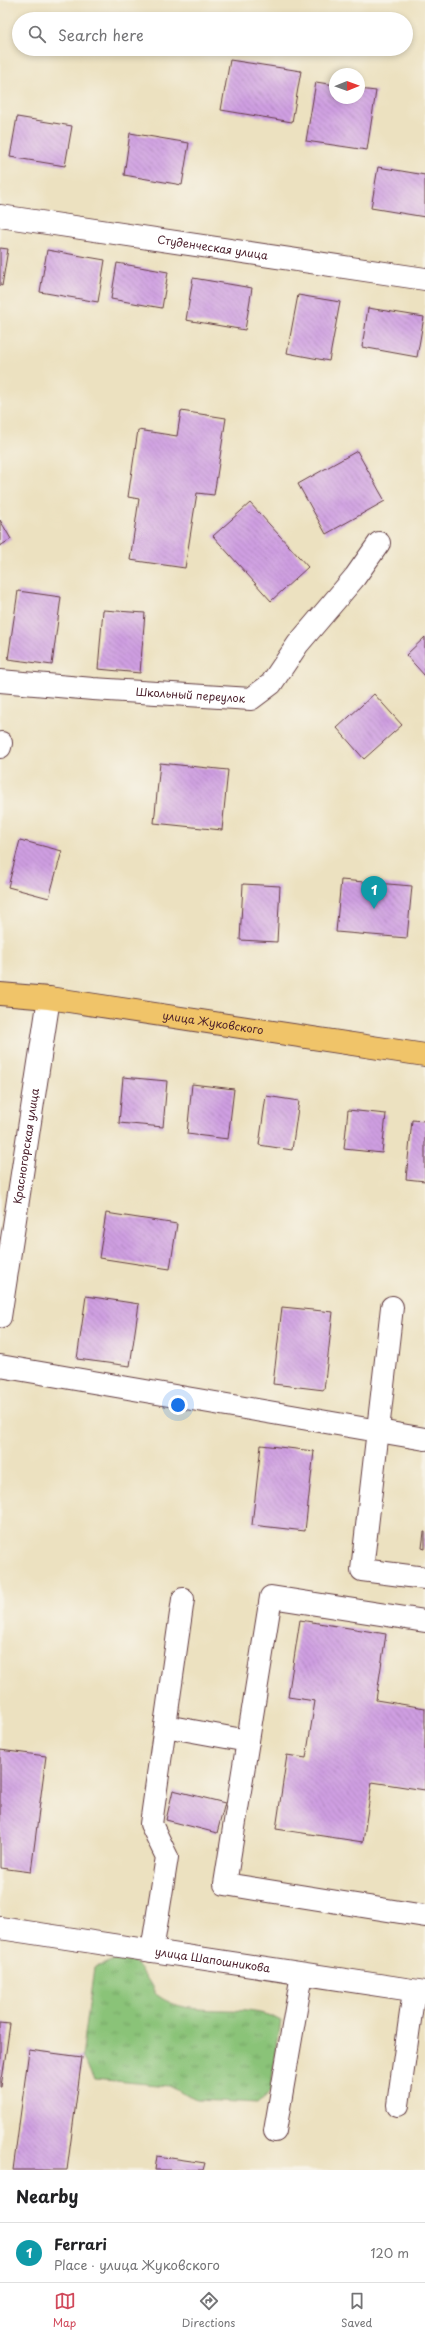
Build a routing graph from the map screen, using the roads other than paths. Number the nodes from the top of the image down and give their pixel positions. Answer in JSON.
{"nodes":[{"id":1,"x":0,"y":216,"type":"edge"},
{"id":2,"x":425,"y":279,"type":"edge"},
{"id":3,"x":379,"y":543,"type":"dead end"},
{"id":4,"x":0,"y":681,"type":"edge"},
{"id":5,"x":0,"y":994,"type":"edge"},
{"id":6,"x":48,"y":998,"type":"junction"},
{"id":7,"x":425,"y":1055,"type":"edge"},
{"id":8,"x":392,"y":1307,"type":"dead end"},
{"id":9,"x":0,"y":1317,"type":"edge"},
{"id":10,"x":0,"y":1366,"type":"edge"},
{"id":11,"x":378,"y":1432,"type":"junction"},
{"id":12,"x":425,"y":1439,"type":"edge"},
{"id":13,"x":425,"y":1578,"type":"edge"},
{"id":14,"x":183,"y":1599,"type":"dead end"},
{"id":15,"x":425,"y":1621,"type":"edge"},
{"id":16,"x":165,"y":1726,"type":"junction"},
{"id":17,"x":248,"y":1741,"type":"junction"},
{"id":18,"x":425,"y":1916,"type":"edge"},
{"id":19,"x":0,"y":1928,"type":"edge"},
{"id":20,"x":152,"y":1951,"type":"junction"},
{"id":21,"x":302,"y":1974,"type":"junction"},
{"id":22,"x":419,"y":1991,"type":"edge"},
{"id":23,"x":398,"y":2105,"type":"dead end"},
{"id":24,"x":275,"y":2131,"type":"dead end"}],
"edges":[{"from":1,"to":2,"type":"street","name":"Студенческая улица"},
{"from":3,"to":4,"type":"street","name":"Школьный переулок"},
{"from":5,"to":6,"type":"main road","name":"улица Жуковского"},
{"from":6,"to":7,"type":"main road","name":"улица Жуковского"},
{"from":6,"to":9,"type":"street","name":"Красногорская улица"},
{"from":8,"to":11,"type":"street"},
{"from":10,"to":11,"type":"street"},
{"from":11,"to":12,"type":"street"},
{"from":11,"to":13,"type":"street"},
{"from":14,"to":16,"type":"street"},
{"from":15,"to":17,"type":"street"},
{"from":16,"to":17,"type":"street"},
{"from":16,"to":20,"type":"street"},
{"from":17,"to":18,"type":"street"},
{"from":19,"to":20,"type":"street","name":"улица Шапошникова"},
{"from":20,"to":21,"type":"street","name":"улица Шапошникова"},
{"from":21,"to":22,"type":"street","name":"улица Шапошникова"},
{"from":21,"to":24,"type":"street"},
{"from":22,"to":23,"type":"street"}]}
